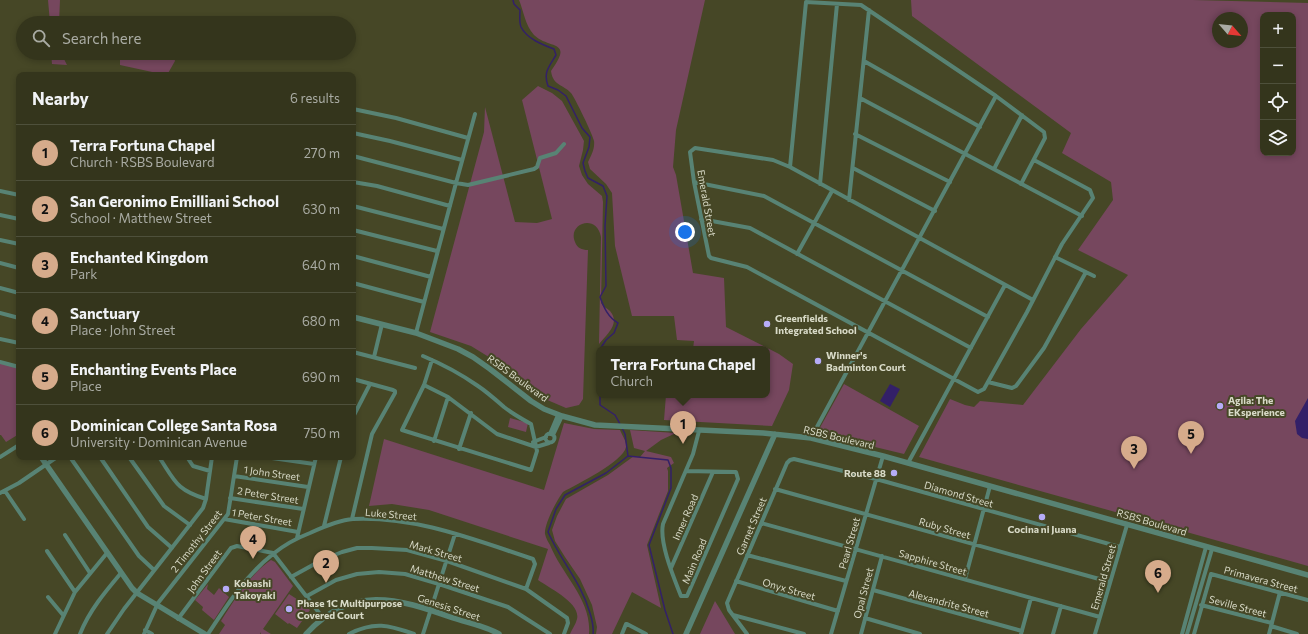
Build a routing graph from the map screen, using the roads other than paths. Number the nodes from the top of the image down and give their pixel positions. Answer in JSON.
{"nodes":[{"id":1,"x":837,"y":4,"type":"junction"},
{"id":2,"x":869,"y":10,"type":"junction"},
{"id":3,"x":864,"y":61,"type":"junction"},
{"id":4,"x":996,"y":96,"type":"junction"},
{"id":5,"x":860,"y":98,"type":"junction"},
{"id":6,"x":356,"y":110,"type":"edge"},
{"id":7,"x":475,"y":114,"type":"dead end"},
{"id":8,"x":1022,"y":115,"type":"junction"},
{"id":9,"x":980,"y":127,"type":"junction"},
{"id":10,"x":356,"y":134,"type":"edge"},
{"id":11,"x":856,"y":134,"type":"junction"},
{"id":12,"x":468,"y":138,"type":"junction"},
{"id":13,"x":564,"y":144,"type":"dead end"},
{"id":14,"x":966,"y":154,"type":"junction"},
{"id":15,"x":356,"y":157,"type":"edge"},
{"id":16,"x":462,"y":160,"type":"junction"},
{"id":17,"x":1034,"y":160,"type":"junction"},
{"id":18,"x":790,"y":167,"type":"junction"},
{"id":19,"x":853,"y":168,"type":"junction"},
{"id":20,"x":994,"y":169,"type":"junction"},
{"id":21,"x":356,"y":182,"type":"edge"},
{"id":22,"x":694,"y":182,"type":"junction"},
{"id":23,"x":950,"y":182,"type":"junction"},
{"id":24,"x":456,"y":183,"type":"junction"},
{"id":25,"x":820,"y":184,"type":"junction"},
{"id":26,"x":1021,"y":184,"type":"junction"},
{"id":27,"x":0,"y":191,"type":"edge"},
{"id":28,"x":832,"y":191,"type":"junction"},
{"id":29,"x":16,"y":194,"type":"edge"},
{"id":30,"x":850,"y":200,"type":"junction"},
{"id":31,"x":450,"y":206,"type":"junction"},
{"id":32,"x":356,"y":207,"type":"edge"},
{"id":33,"x":935,"y":211,"type":"junction"},
{"id":34,"x":0,"y":215,"type":"edge"},
{"id":35,"x":1082,"y":216,"type":"junction"},
{"id":36,"x":16,"y":218,"type":"edge"},
{"id":37,"x":701,"y":219,"type":"junction"},
{"id":38,"x":814,"y":223,"type":"junction"},
{"id":39,"x":443,"y":229,"type":"junction"},
{"id":40,"x":356,"y":231,"type":"edge"},
{"id":41,"x":920,"y":239,"type":"junction"},
{"id":42,"x":0,"y":240,"type":"edge"},
{"id":43,"x":16,"y":243,"type":"edge"},
{"id":44,"x":437,"y":251,"type":"junction"},
{"id":45,"x":797,"y":254,"type":"junction"},
{"id":46,"x":356,"y":257,"type":"edge"},
{"id":47,"x":1055,"y":257,"type":"junction"},
{"id":48,"x":0,"y":263,"type":"edge"},
{"id":49,"x":16,"y":267,"type":"edge"},
{"id":50,"x":903,"y":270,"type":"junction"},
{"id":51,"x":1086,"y":272,"type":"junction"},
{"id":52,"x":1094,"y":276,"type":"dead end"},
{"id":53,"x":431,"y":277,"type":"junction"},
{"id":54,"x":356,"y":284,"type":"edge"},
{"id":55,"x":1005,"y":285,"type":"junction"},
{"id":56,"x":0,"y":288,"type":"edge"},
{"id":57,"x":16,"y":292,"type":"edge"},
{"id":58,"x":1033,"y":300,"type":"junction"},
{"id":59,"x":424,"y":302,"type":"junction"},
{"id":60,"x":885,"y":302,"type":"junction"},
{"id":61,"x":0,"y":313,"type":"edge"},
{"id":62,"x":16,"y":317,"type":"edge"},
{"id":63,"x":988,"y":317,"type":"junction"},
{"id":64,"x":356,"y":318,"type":"edge"},
{"id":65,"x":382,"y":324,"type":"junction"},
{"id":66,"x":868,"y":333,"type":"junction"},
{"id":67,"x":416,"y":334,"type":"junction"},
{"id":68,"x":0,"y":338,"type":"edge"},
{"id":69,"x":16,"y":342,"type":"edge"},
{"id":70,"x":972,"y":348,"type":"junction"},
{"id":71,"x":356,"y":353,"type":"edge"},
{"id":72,"x":423,"y":356,"type":"dead end"},
{"id":73,"x":374,"y":357,"type":"junction"},
{"id":74,"x":432,"y":360,"type":"junction"},
{"id":75,"x":0,"y":362,"type":"edge"},
{"id":76,"x":16,"y":366,"type":"edge"},
{"id":77,"x":415,"y":368,"type":"dead end"},
{"id":78,"x":954,"y":380,"type":"junction"},
{"id":79,"x":356,"y":381,"type":"edge"},
{"id":80,"x":988,"y":382,"type":"junction"},
{"id":81,"x":370,"y":384,"type":"junction"},
{"id":82,"x":424,"y":385,"type":"junction"},
{"id":83,"x":448,"y":397,"type":"junction"},
{"id":84,"x":356,"y":411,"type":"edge"},
{"id":85,"x":470,"y":413,"type":"junction"},
{"id":86,"x":560,"y":415,"type":"junction"},
{"id":87,"x":699,"y":431,"type":"junction"},
{"id":88,"x":775,"y":434,"type":"junction"},
{"id":89,"x":550,"y":435,"type":"junction"},
{"id":90,"x":811,"y":438,"type":"junction"},
{"id":91,"x":434,"y":441,"type":"junction"},
{"id":92,"x":535,"y":441,"type":"junction"},
{"id":93,"x":548,"y":443,"type":"junction"},
{"id":94,"x":530,"y":444,"type":"junction"},
{"id":95,"x":16,"y":447,"type":"edge"},
{"id":96,"x":536,"y":447,"type":"junction"},
{"id":97,"x":459,"y":449,"type":"junction"},
{"id":98,"x":883,"y":456,"type":"junction"},
{"id":99,"x":0,"y":457,"type":"edge"},
{"id":100,"x":794,"y":458,"type":"joint"},
{"id":101,"x":43,"y":460,"type":"edge"},
{"id":102,"x":53,"y":460,"type":"edge"},
{"id":103,"x":72,"y":460,"type":"edge"},
{"id":104,"x":102,"y":460,"type":"edge"},
{"id":105,"x":131,"y":460,"type":"edge"},
{"id":106,"x":161,"y":460,"type":"edge"},
{"id":107,"x":189,"y":460,"type":"edge"},
{"id":108,"x":212,"y":460,"type":"edge"},
{"id":109,"x":236,"y":460,"type":"edge"},
{"id":110,"x":286,"y":460,"type":"edge"},
{"id":111,"x":315,"y":460,"type":"edge"},
{"id":112,"x":340,"y":460,"type":"edge"},
{"id":113,"x":908,"y":463,"type":"junction"},
{"id":114,"x":314,"y":464,"type":"junction"},
{"id":115,"x":46,"y":465,"type":"junction"},
{"id":116,"x":210,"y":471,"type":"junction"},
{"id":117,"x":686,"y":471,"type":"junction"},
{"id":118,"x":713,"y":472,"type":"junction"},
{"id":119,"x":234,"y":476,"type":"junction"},
{"id":120,"x":876,"y":479,"type":"junction"},
{"id":121,"x":308,"y":486,"type":"junction"},
{"id":122,"x":990,"y":486,"type":"junction"},
{"id":123,"x":775,"y":489,"type":"junction"},
{"id":124,"x":5,"y":491,"type":"junction"},
{"id":125,"x":0,"y":494,"type":"edge"},
{"id":126,"x":230,"y":498,"type":"junction"},
{"id":127,"x":206,"y":499,"type":"junction"},
{"id":128,"x":303,"y":509,"type":"junction"},
{"id":129,"x":984,"y":509,"type":"junction"},
{"id":130,"x":866,"y":514,"type":"junction"},
{"id":131,"x":24,"y":519,"type":"dead end"},
{"id":132,"x":224,"y":519,"type":"junction"},
{"id":133,"x":352,"y":520,"type":"junction"},
{"id":134,"x":761,"y":523,"type":"junction"},
{"id":135,"x":190,"y":525,"type":"junction"},
{"id":136,"x":1127,"y":525,"type":"junction"},
{"id":137,"x":324,"y":526,"type":"junction"},
{"id":138,"x":298,"y":532,"type":"junction"},
{"id":139,"x":455,"y":534,"type":"junction"},
{"id":140,"x":65,"y":535,"type":"dead end"},
{"id":141,"x":297,"y":538,"type":"junction"},
{"id":142,"x":975,"y":544,"type":"junction"},
{"id":143,"x":1120,"y":547,"type":"junction"},
{"id":144,"x":172,"y":548,"type":"junction"},
{"id":145,"x":1209,"y":548,"type":"junction"},
{"id":146,"x":856,"y":549,"type":"junction"},
{"id":147,"x":47,"y":550,"type":"dead end"},
{"id":148,"x":107,"y":553,"type":"junction"},
{"id":149,"x":273,"y":553,"type":"junction"},
{"id":150,"x":747,"y":555,"type":"junction"},
{"id":151,"x":882,"y":556,"type":"junction"},
{"id":152,"x":447,"y":561,"type":"junction"},
{"id":153,"x":671,"y":568,"type":"junction"},
{"id":154,"x":154,"y":570,"type":"junction"},
{"id":155,"x":90,"y":573,"type":"junction"},
{"id":156,"x":121,"y":573,"type":"junction"},
{"id":157,"x":1308,"y":575,"type":"edge"},
{"id":158,"x":291,"y":577,"type":"junction"},
{"id":159,"x":965,"y":580,"type":"junction"},
{"id":160,"x":736,"y":581,"type":"junction"},
{"id":161,"x":846,"y":581,"type":"junction"},
{"id":162,"x":1110,"y":582,"type":"junction"},
{"id":163,"x":439,"y":584,"type":"junction"},
{"id":164,"x":526,"y":590,"type":"junction"},
{"id":165,"x":873,"y":590,"type":"junction"},
{"id":166,"x":75,"y":592,"type":"junction"},
{"id":167,"x":1280,"y":592,"type":"junction"},
{"id":168,"x":137,"y":593,"type":"junction"},
{"id":169,"x":307,"y":596,"type":"junction"},
{"id":170,"x":48,"y":597,"type":"dead end"},
{"id":171,"x":1031,"y":598,"type":"junction"},
{"id":172,"x":1308,"y":600,"type":"edge"},
{"id":173,"x":157,"y":605,"type":"junction"},
{"id":174,"x":1201,"y":605,"type":"junction"},
{"id":175,"x":1061,"y":606,"type":"junction"},
{"id":176,"x":431,"y":610,"type":"junction"},
{"id":177,"x":838,"y":611,"type":"junction"},
{"id":178,"x":63,"y":615,"type":"junction"},
{"id":179,"x":733,"y":615,"type":"junction"},
{"id":180,"x":1100,"y":617,"type":"junction"},
{"id":181,"x":323,"y":618,"type":"junction"},
{"id":182,"x":865,"y":618,"type":"junction"},
{"id":183,"x":178,"y":619,"type":"junction"},
{"id":184,"x":1271,"y":625,"type":"junction"},
{"id":185,"x":144,"y":632,"type":"edge"},
{"id":186,"x":1022,"y":633,"type":"edge"},
{"id":187,"x":55,"y":634,"type":"edge"},
{"id":188,"x":80,"y":634,"type":"edge"},
{"id":189,"x":107,"y":634,"type":"edge"},
{"id":190,"x":152,"y":634,"type":"edge"},
{"id":191,"x":205,"y":634,"type":"edge"},
{"id":192,"x":208,"y":634,"type":"edge"},
{"id":193,"x":306,"y":634,"type":"edge"},
{"id":194,"x":349,"y":634,"type":"edge"},
{"id":195,"x":414,"y":634,"type":"edge"},
{"id":196,"x":423,"y":634,"type":"edge"},
{"id":197,"x":499,"y":634,"type":"edge"},
{"id":198,"x":550,"y":634,"type":"edge"},
{"id":199,"x":564,"y":634,"type":"edge"},
{"id":200,"x":622,"y":634,"type":"edge"},
{"id":201,"x":646,"y":634,"type":"edge"},
{"id":202,"x":686,"y":634,"type":"edge"},
{"id":203,"x":747,"y":634,"type":"edge"},
{"id":204,"x":804,"y":634,"type":"edge"},
{"id":205,"x":831,"y":634,"type":"edge"},
{"id":206,"x":860,"y":634,"type":"edge"},
{"id":207,"x":920,"y":634,"type":"edge"},
{"id":208,"x":1053,"y":634,"type":"edge"},
{"id":209,"x":1095,"y":634,"type":"edge"},
{"id":210,"x":1182,"y":634,"type":"edge"},
{"id":211,"x":1187,"y":634,"type":"edge"},
{"id":212,"x":1194,"y":634,"type":"edge"},
{"id":213,"x":1269,"y":634,"type":"edge"},
{"id":214,"x":1297,"y":634,"type":"edge"}],
"edges":[{"from":1,"to":2,"type":"street"},
{"from":1,"to":18,"type":"street"},
{"from":1,"to":25,"type":"street"},
{"from":2,"to":3,"type":"street"},
{"from":2,"to":4,"type":"street"},
{"from":3,"to":5,"type":"street"},
{"from":3,"to":9,"type":"street"},
{"from":4,"to":8,"type":"street"},
{"from":4,"to":9,"type":"street"},
{"from":5,"to":11,"type":"street"},
{"from":5,"to":14,"type":"street"},
{"from":6,"to":12,"type":"street"},
{"from":7,"to":12,"type":"street"},
{"from":8,"to":17,"type":"street"},
{"from":8,"to":20,"type":"street"},
{"from":9,"to":14,"type":"street"},
{"from":10,"to":16,"type":"street"},
{"from":11,"to":19,"type":"street"},
{"from":11,"to":23,"type":"street"},
{"from":12,"to":16,"type":"street"},
{"from":13,"to":24,"type":"street"},
{"from":14,"to":20,"type":"street"},
{"from":14,"to":23,"type":"street"},
{"from":15,"to":24,"type":"street"},
{"from":16,"to":24,"type":"street"},
{"from":17,"to":26,"type":"street"},
{"from":17,"to":35,"type":"street"},
{"from":18,"to":22,"type":"street","name":"Emerald Street"},
{"from":18,"to":25,"type":"street"},
{"from":19,"to":30,"type":"street"},
{"from":19,"to":33,"type":"street"},
{"from":20,"to":26,"type":"street"},
{"from":21,"to":31,"type":"street"},
{"from":22,"to":37,"type":"street","name":"Emerald Street"},
{"from":22,"to":38,"type":"street"},
{"from":23,"to":33,"type":"street"},
{"from":24,"to":31,"type":"street"},
{"from":25,"to":28,"type":"street"},
{"from":26,"to":35,"type":"street"},
{"from":27,"to":29,"type":"street"},
{"from":28,"to":30,"type":"street"},
{"from":28,"to":38,"type":"street"},
{"from":30,"to":41,"type":"street"},
{"from":31,"to":39,"type":"street"},
{"from":32,"to":39,"type":"street"},
{"from":33,"to":41,"type":"street"},
{"from":34,"to":36,"type":"street"},
{"from":35,"to":47,"type":"street"},
{"from":37,"to":45,"type":"street"},
{"from":37,"to":66,"type":"street","name":"Emerald Street"},
{"from":38,"to":45,"type":"street"},
{"from":38,"to":50,"type":"street"},
{"from":39,"to":44,"type":"street"},
{"from":40,"to":44,"type":"street"},
{"from":41,"to":50,"type":"street"},
{"from":41,"to":55,"type":"street"},
{"from":42,"to":43,"type":"street"},
{"from":44,"to":53,"type":"street"},
{"from":45,"to":60,"type":"street"},
{"from":46,"to":53,"type":"street"},
{"from":47,"to":51,"type":"street"},
{"from":47,"to":58,"type":"street"},
{"from":48,"to":49,"type":"street"},
{"from":50,"to":60,"type":"street"},
{"from":50,"to":63,"type":"street"},
{"from":51,"to":52,"type":"street"},
{"from":51,"to":80,"type":"street"},
{"from":53,"to":59,"type":"street"},
{"from":54,"to":59,"type":"street"},
{"from":55,"to":58,"type":"street"},
{"from":55,"to":63,"type":"street"},
{"from":56,"to":57,"type":"street"},
{"from":58,"to":80,"type":"street"},
{"from":59,"to":67,"type":"street"},
{"from":60,"to":66,"type":"street"},
{"from":60,"to":70,"type":"street"},
{"from":61,"to":62,"type":"street"},
{"from":63,"to":70,"type":"street"},
{"from":64,"to":65,"type":"street","name":"RSBS Boulevard"},
{"from":65,"to":67,"type":"street","name":"RSBS Boulevard"},
{"from":65,"to":73,"type":"street"},
{"from":66,"to":78,"type":"street"},
{"from":66,"to":90,"type":"street"},
{"from":67,"to":86,"type":"street","name":"RSBS Boulevard"},
{"from":68,"to":69,"type":"street"},
{"from":70,"to":78,"type":"street"},
{"from":71,"to":73,"type":"street"},
{"from":72,"to":74,"type":"street"},
{"from":73,"to":77,"type":"street"},
{"from":74,"to":82,"type":"street"},
{"from":74,"to":92,"type":"street"},
{"from":75,"to":76,"type":"street"},
{"from":78,"to":80,"type":"street"},
{"from":78,"to":113,"type":"street"},
{"from":79,"to":81,"type":"street"},
{"from":81,"to":84,"type":"street"},
{"from":81,"to":133,"type":"street"},
{"from":82,"to":83,"type":"street"},
{"from":82,"to":91,"type":"street"},
{"from":83,"to":85,"type":"street"},
{"from":83,"to":91,"type":"street"},
{"from":85,"to":94,"type":"street"},
{"from":85,"to":97,"type":"street"},
{"from":86,"to":87,"type":"street","name":"RSBS Boulevard"},
{"from":86,"to":89,"type":"street"},
{"from":87,"to":88,"type":"street","name":"RSBS Boulevard"},
{"from":87,"to":117,"type":"street","name":"Main Road"},
{"from":88,"to":90,"type":"street","name":"RSBS Boulevard"},
{"from":88,"to":202,"type":"street"},
{"from":89,"to":92,"type":"street"},
{"from":89,"to":93,"type":"street"},
{"from":89,"to":93,"type":"street"},
{"from":90,"to":98,"type":"street","name":"RSBS Boulevard"},
{"from":91,"to":97,"type":"street"},
{"from":92,"to":94,"type":"street"},
{"from":92,"to":96,"type":"street"},
{"from":93,"to":96,"type":"street"},
{"from":94,"to":96,"type":"street"},
{"from":95,"to":99,"type":"street"},
{"from":96,"to":97,"type":"street"},
{"from":98,"to":113,"type":"street","name":"RSBS Boulevard"},
{"from":98,"to":120,"type":"street","name":"Pearl Street"},
{"from":100,"to":120,"type":"street","name":"Diamond Street"},
{"from":100,"to":123,"type":"street","name":"Garnet Street"},
{"from":101,"to":115,"type":"street"},
{"from":102,"to":115,"type":"street"},
{"from":103,"to":154,"type":"street"},
{"from":104,"to":144,"type":"street"},
{"from":105,"to":135,"type":"street"},
{"from":106,"to":127,"type":"street"},
{"from":107,"to":116,"type":"street"},
{"from":108,"to":116,"type":"street"},
{"from":109,"to":119,"type":"street","name":"2 Timothy Street"},
{"from":110,"to":114,"type":"street"},
{"from":111,"to":114,"type":"street"},
{"from":112,"to":137,"type":"street"},
{"from":113,"to":122,"type":"street","name":"RSBS Boulevard"},
{"from":114,"to":121,"type":"street"},
{"from":115,"to":124,"type":"street"},
{"from":115,"to":148,"type":"street"},
{"from":116,"to":127,"type":"street"},
{"from":117,"to":118,"type":"street","name":"Main Road"},
{"from":117,"to":153,"type":"street","name":"Main Road"},
{"from":118,"to":153,"type":"street","name":"Inner Road"},
{"from":118,"to":153,"type":"street","name":"Main Road"},
{"from":119,"to":121,"type":"street","name":"1 John Street"},
{"from":119,"to":126,"type":"street","name":"2 Timothy Street"},
{"from":120,"to":129,"type":"street","name":"Diamond Street"},
{"from":120,"to":130,"type":"street","name":"Pearl Street"},
{"from":121,"to":128,"type":"street"},
{"from":122,"to":129,"type":"street"},
{"from":122,"to":136,"type":"street","name":"RSBS Boulevard"},
{"from":123,"to":130,"type":"street","name":"Ruby Street"},
{"from":123,"to":134,"type":"street","name":"Garnet Street"},
{"from":124,"to":125,"type":"street"},
{"from":124,"to":131,"type":"street"},
{"from":126,"to":128,"type":"street","name":"2 Peter Street"},
{"from":126,"to":132,"type":"street","name":"2 Timothy Street"},
{"from":127,"to":135,"type":"street"},
{"from":128,"to":138,"type":"street"},
{"from":129,"to":142,"type":"street"},
{"from":129,"to":143,"type":"street","name":"Diamond Street"},
{"from":130,"to":142,"type":"street","name":"Ruby Street"},
{"from":130,"to":146,"type":"street","name":"Pearl Street"},
{"from":132,"to":138,"type":"street","name":"1 Peter Street"},
{"from":132,"to":173,"type":"street","name":"2 Timothy Street"},
{"from":133,"to":137,"type":"street","name":"Luke Street"},
{"from":133,"to":139,"type":"street","name":"Luke Street"},
{"from":134,"to":146,"type":"street","name":"Sapphire Street"},
{"from":134,"to":150,"type":"street","name":"Garnet Street"},
{"from":135,"to":144,"type":"street"},
{"from":136,"to":143,"type":"street","name":"Emerald Street"},
{"from":136,"to":145,"type":"street","name":"RSBS Boulevard"},
{"from":137,"to":141,"type":"street","name":"Luke Street"},
{"from":138,"to":141,"type":"street"},
{"from":139,"to":152,"type":"street"},
{"from":139,"to":164,"type":"street","name":"Luke Street"},
{"from":140,"to":155,"type":"street"},
{"from":141,"to":149,"type":"street","name":"Luke Street"},
{"from":142,"to":159,"type":"street"},
{"from":142,"to":162,"type":"street","name":"Ruby Street"},
{"from":143,"to":162,"type":"street","name":"Emerald Street"},
{"from":144,"to":154,"type":"street"},
{"from":145,"to":157,"type":"street","name":"RSBS Boulevard"},
{"from":145,"to":210,"type":"street"},
{"from":145,"to":211,"type":"street"},
{"from":146,"to":151,"type":"street","name":"Sapphire Street"},
{"from":146,"to":161,"type":"street","name":"Pearl Street"},
{"from":147,"to":166,"type":"street"},
{"from":148,"to":155,"type":"street"},
{"from":148,"to":156,"type":"street"},
{"from":149,"to":158,"type":"street"},
{"from":149,"to":183,"type":"street","name":"John Street"},
{"from":149,"to":192,"type":"street","name":"Luke Street"},
{"from":150,"to":160,"type":"street","name":"Garnet Street"},
{"from":150,"to":161,"type":"street"},
{"from":151,"to":159,"type":"street","name":"Sapphire Street"},
{"from":151,"to":165,"type":"street","name":"Opal Street"},
{"from":152,"to":158,"type":"street","name":"Mark Street"},
{"from":152,"to":163,"type":"street"},
{"from":152,"to":164,"type":"street","name":"Mark Street"},
{"from":154,"to":168,"type":"street"},
{"from":155,"to":166,"type":"street"},
{"from":156,"to":168,"type":"street"},
{"from":156,"to":188,"type":"street"},
{"from":158,"to":169,"type":"street"},
{"from":159,"to":171,"type":"street","name":"Sapphire Street"},
{"from":160,"to":177,"type":"street","name":"Onyx Street"},
{"from":160,"to":179,"type":"street","name":"Garnet Street"},
{"from":161,"to":177,"type":"street","name":"Pearl Street"},
{"from":162,"to":180,"type":"street","name":"Emerald Street"},
{"from":163,"to":169,"type":"street","name":"Matthew Street"},
{"from":163,"to":176,"type":"street"},
{"from":163,"to":198,"type":"street","name":"Matthew Street"},
{"from":164,"to":199,"type":"street","name":"Mark Street"},
{"from":165,"to":182,"type":"street","name":"Opal Street"},
{"from":165,"to":186,"type":"street","name":"Alexandrite Street"},
{"from":166,"to":178,"type":"street"},
{"from":167,"to":172,"type":"street","name":"Primavera Street"},
{"from":167,"to":174,"type":"street","name":"Primavera Street"},
{"from":167,"to":184,"type":"street"},
{"from":168,"to":173,"type":"street"},
{"from":168,"to":189,"type":"street"},
{"from":169,"to":181,"type":"street"},
{"from":170,"to":178,"type":"street"},
{"from":171,"to":175,"type":"street","name":"Sapphire Street"},
{"from":171,"to":186,"type":"street"},
{"from":173,"to":183,"type":"street"},
{"from":173,"to":185,"type":"street","name":"2 Timothy Street"},
{"from":174,"to":184,"type":"street","name":"Seville Street"},
{"from":174,"to":212,"type":"street"},
{"from":175,"to":180,"type":"street","name":"Sapphire Street"},
{"from":175,"to":208,"type":"street"},
{"from":176,"to":181,"type":"street","name":"Genesis Street"},
{"from":176,"to":196,"type":"street"},
{"from":176,"to":197,"type":"street","name":"Genesis Street"},
{"from":177,"to":205,"type":"street","name":"Pearl Street"},
{"from":178,"to":187,"type":"street"},
{"from":179,"to":203,"type":"street"},
{"from":179,"to":204,"type":"street"},
{"from":180,"to":209,"type":"street","name":"Emerald Street"},
{"from":181,"to":193,"type":"street","name":"Genesis Street"},
{"from":182,"to":206,"type":"street","name":"Opal Street"},
{"from":182,"to":207,"type":"street"},
{"from":183,"to":191,"type":"street"},
{"from":184,"to":213,"type":"street"},
{"from":184,"to":214,"type":"street","name":"Seville Street"},
{"from":185,"to":190,"type":"street"},
{"from":194,"to":195,"type":"street"},
{"from":200,"to":201,"type":"street"}]}
